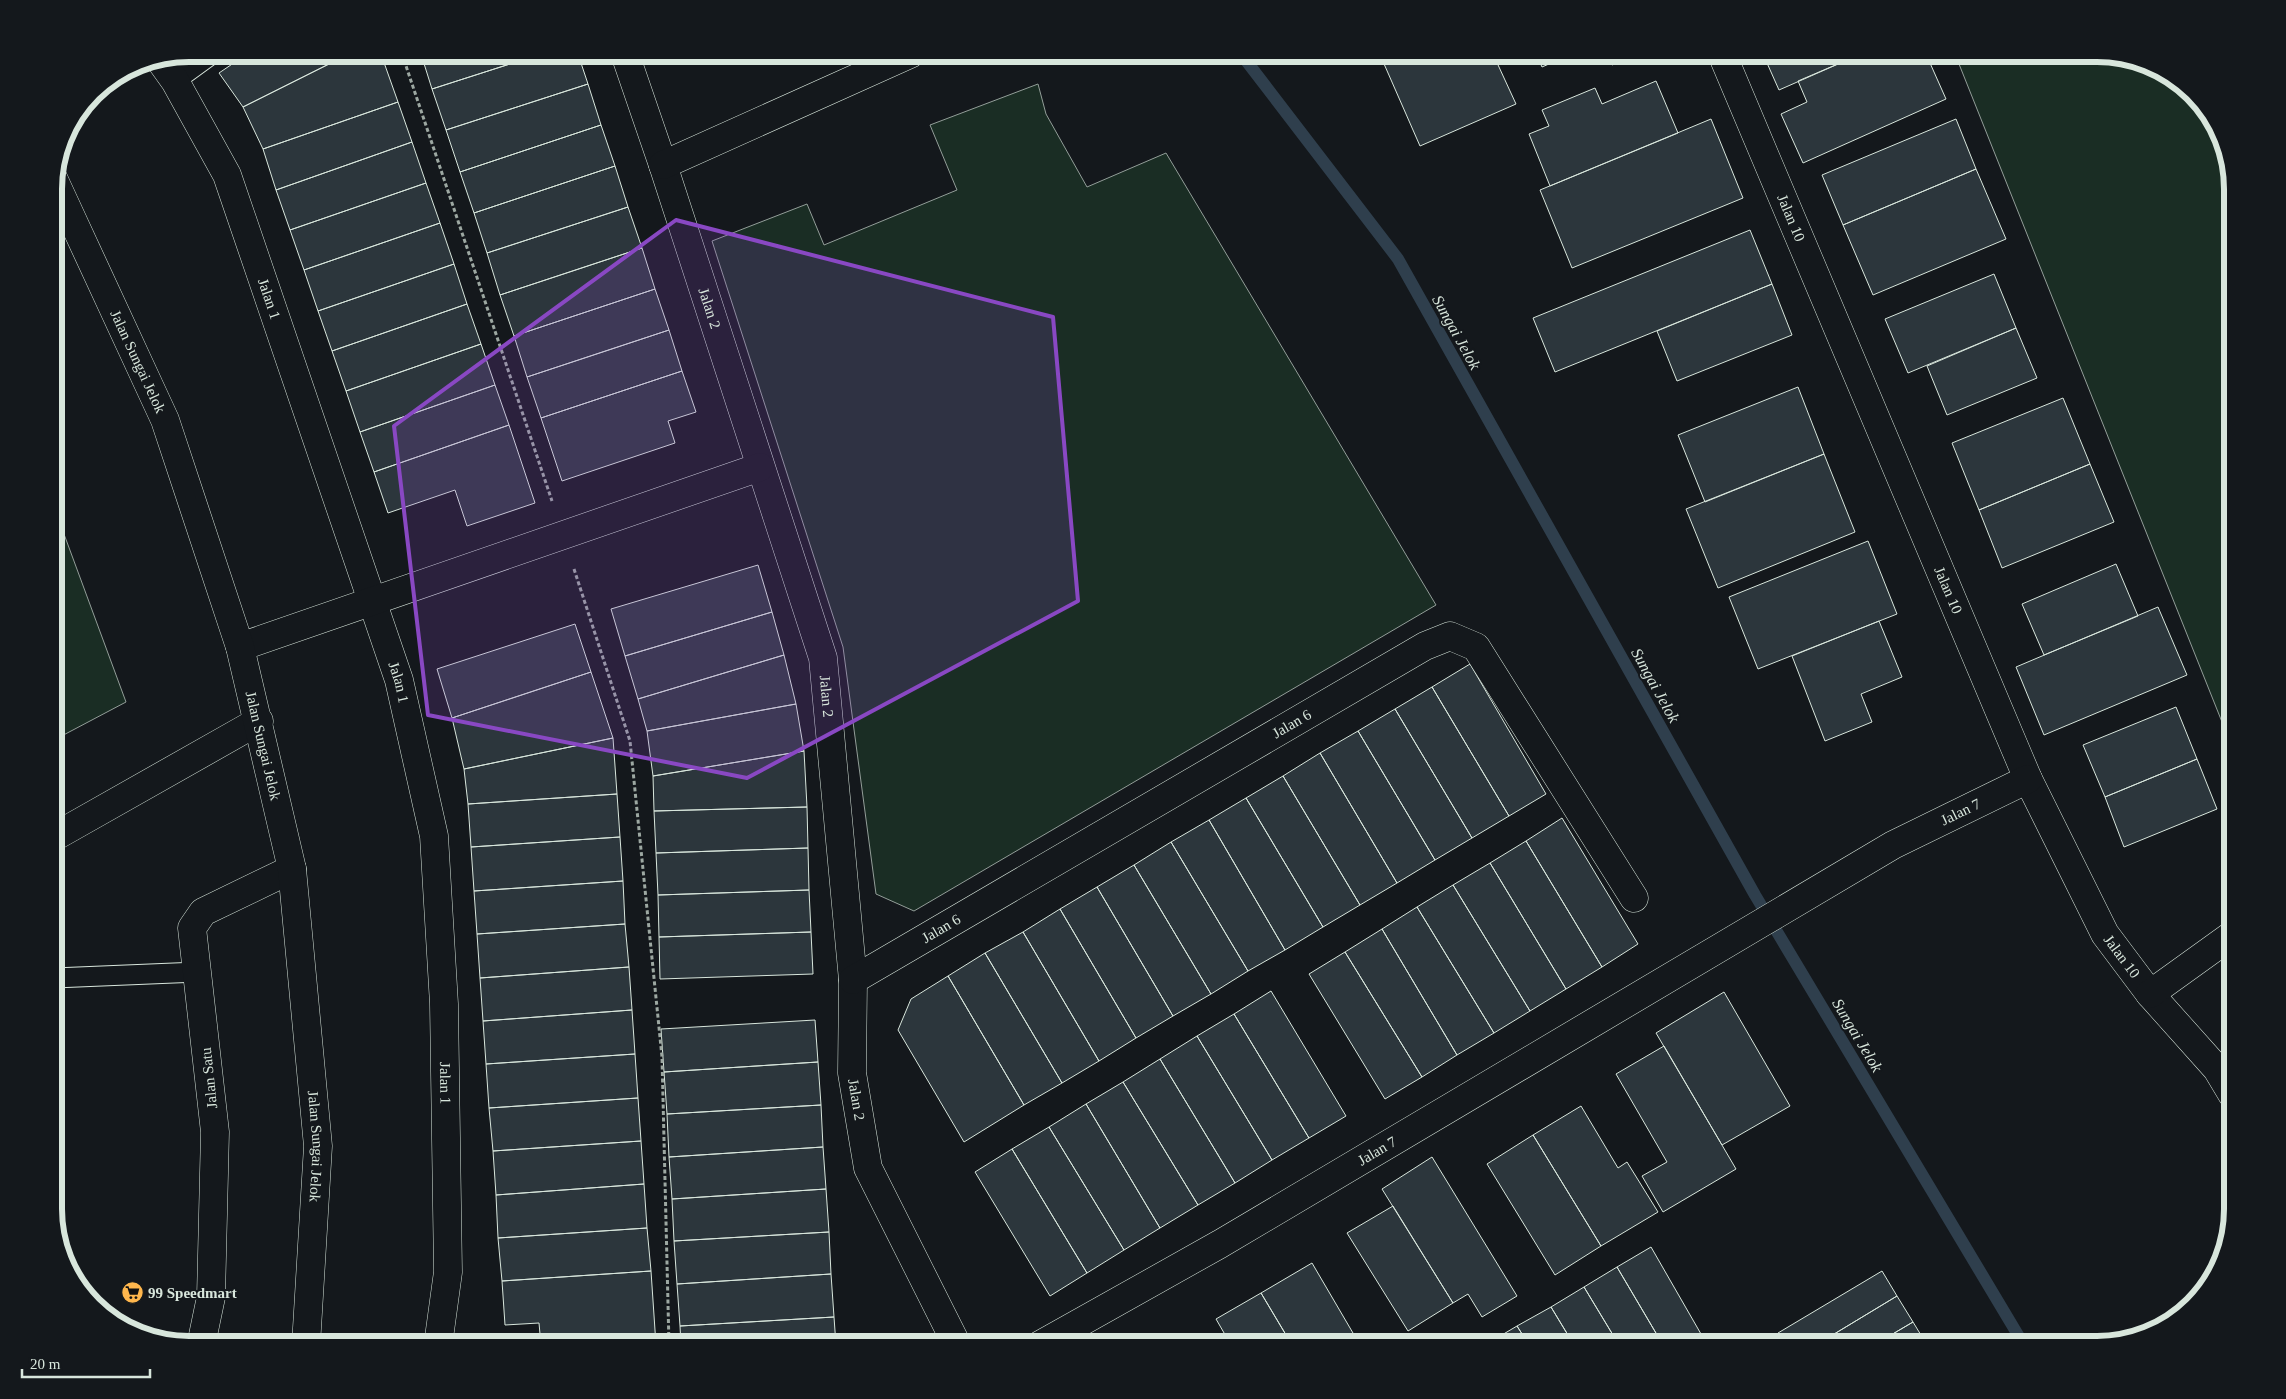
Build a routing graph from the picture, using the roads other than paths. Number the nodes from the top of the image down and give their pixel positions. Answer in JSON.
{"nodes":[{"id":1,"x":189,"y":62,"type":"edge"},
{"id":2,"x":628,"y":62,"type":"edge"},
{"id":3,"x":892,"y":62,"type":"edge"},
{"id":4,"x":1725,"y":62,"type":"edge"},
{"id":5,"x":167,"y":70,"type":"edge"},
{"id":6,"x":663,"y":164,"type":"junction"},
{"id":7,"x":63,"y":200,"type":"edge"},
{"id":8,"x":760,"y":466,"type":"junction"},
{"id":9,"x":371,"y":601,"type":"junction"},
{"id":10,"x":240,"y":647,"type":"junction"},
{"id":11,"x":259,"y":721,"type":"junction"},
{"id":12,"x":2028,"y":779,"type":"junction"},
{"id":13,"x":63,"y":832,"type":"edge"},
{"id":14,"x":292,"y":869,"type":"junction"},
{"id":15,"x":1634,"y":898,"type":"dead end"},
{"id":16,"x":2224,"y":941,"type":"edge"},
{"id":17,"x":198,"y":972,"type":"junction"},
{"id":18,"x":63,"y":978,"type":"edge"},
{"id":19,"x":853,"y":980,"type":"junction"},
{"id":20,"x":2150,"y":994,"type":"junction"},
{"id":21,"x":2224,"y":1079,"type":"edge"},
{"id":22,"x":203,"y":1336,"type":"edge"},
{"id":23,"x":307,"y":1336,"type":"edge"},
{"id":24,"x":439,"y":1336,"type":"edge"},
{"id":25,"x":952,"y":1336,"type":"edge"},
{"id":26,"x":1056,"y":1336,"type":"edge"}],
"edges":[{"from":1,"to":5,"type":"lane"},
{"from":2,"to":6,"type":"street","name":"Jalan 2"},
{"from":3,"to":6,"type":"street"},
{"from":4,"to":12,"type":"street","name":"Jalan 10"},
{"from":5,"to":9,"type":"street","name":"Jalan 1"},
{"from":6,"to":8,"type":"street","name":"Jalan 2"},
{"from":7,"to":10,"type":"street","name":"Jalan Sungai Jelok"},
{"from":8,"to":9,"type":"street"},
{"from":8,"to":19,"type":"street","name":"Jalan 2"},
{"from":9,"to":10,"type":"street"},
{"from":9,"to":24,"type":"street","name":"Jalan 1"},
{"from":10,"to":11,"type":"street","name":"Jalan Sungai Jelok"},
{"from":11,"to":13,"type":"street"},
{"from":11,"to":14,"type":"street","name":"Jalan Sungai Jelok"},
{"from":12,"to":20,"type":"street","name":"Jalan 10"},
{"from":12,"to":26,"type":"street","name":"Jalan 7"},
{"from":14,"to":17,"type":"street","name":"Jalan Satu"},
{"from":14,"to":23,"type":"street","name":"Jalan Sungai Jelok"},
{"from":15,"to":19,"type":"street","name":"Jalan 6"},
{"from":16,"to":20,"type":"street"},
{"from":17,"to":18,"type":"lane"},
{"from":17,"to":22,"type":"street","name":"Jalan Satu"},
{"from":19,"to":25,"type":"street","name":"Jalan 2"},
{"from":20,"to":21,"type":"street","name":"Jalan 10"}]}
